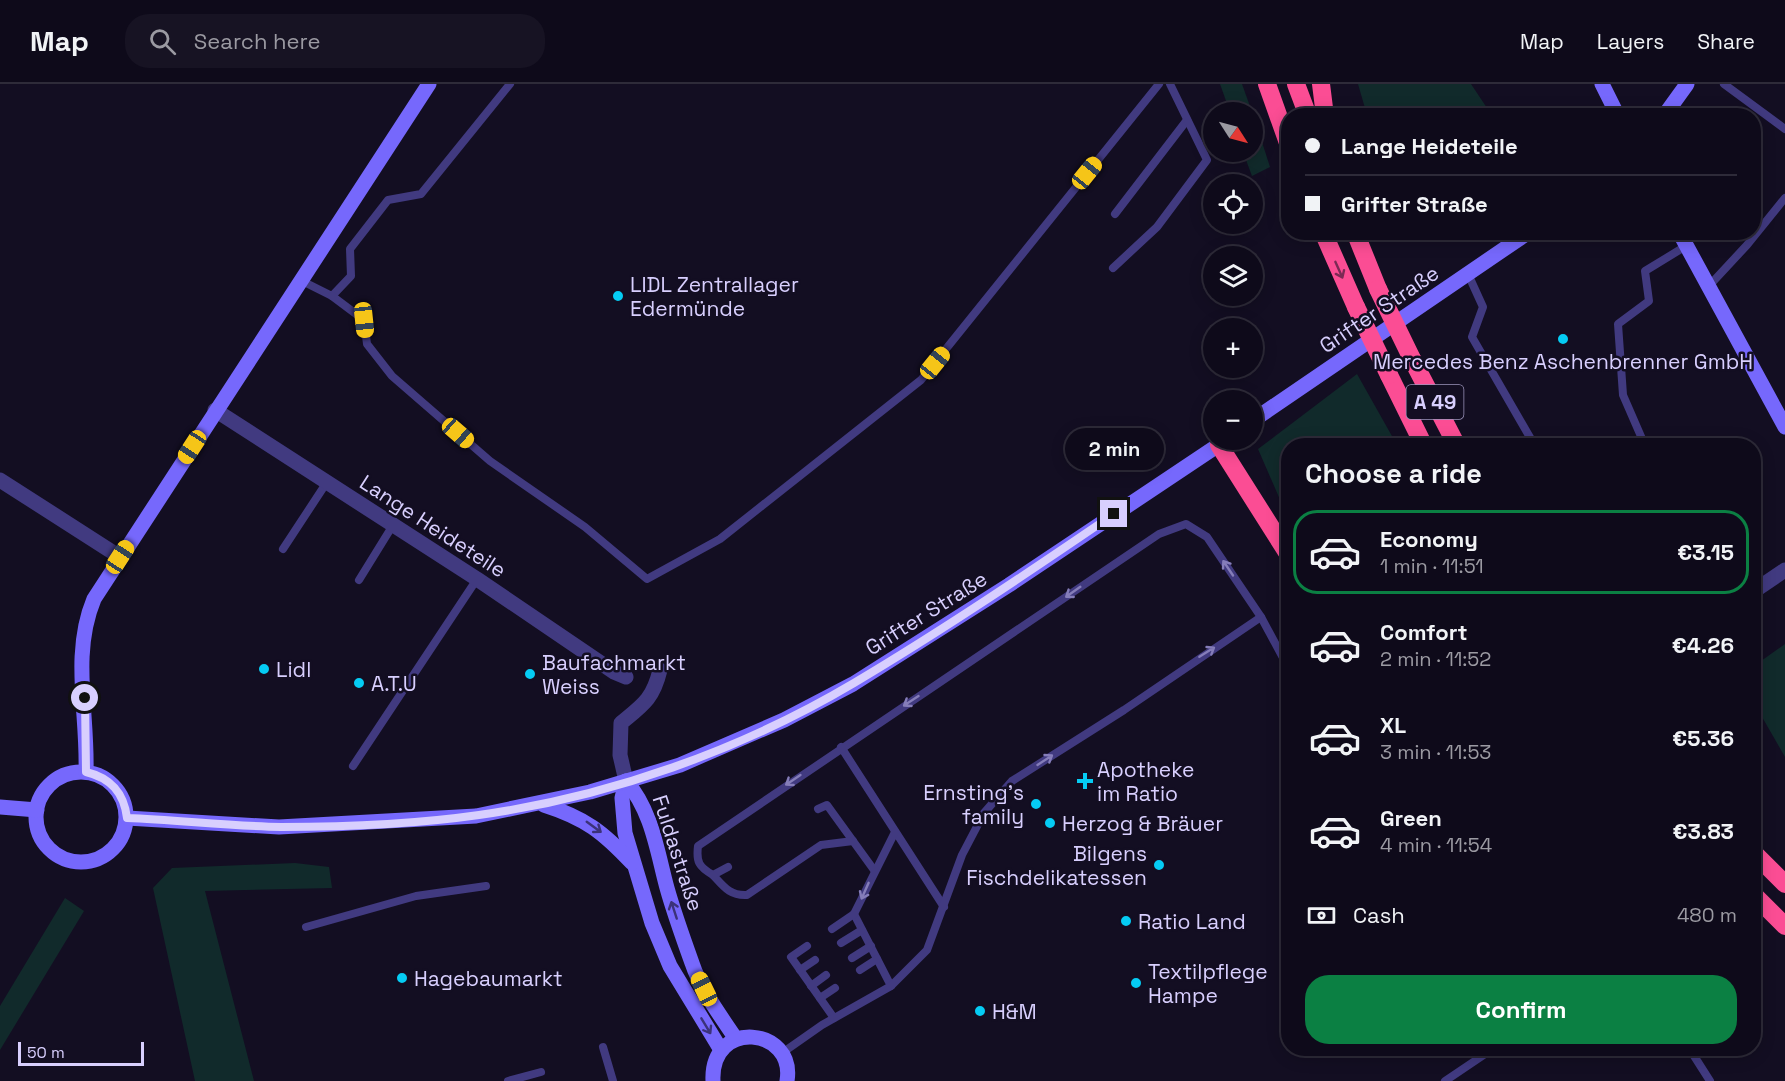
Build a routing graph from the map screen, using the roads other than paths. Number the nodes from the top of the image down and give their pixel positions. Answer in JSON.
{"nodes":[{"id":1,"x":429,"y":84,"type":"edge"},
{"id":2,"x":510,"y":84,"type":"edge"},
{"id":3,"x":1158,"y":84,"type":"edge"},
{"id":4,"x":1170,"y":84,"type":"edge"},
{"id":5,"x":1267,"y":84,"type":"edge"},
{"id":6,"x":1296,"y":84,"type":"edge"},
{"id":7,"x":1321,"y":84,"type":"edge"},
{"id":8,"x":1602,"y":84,"type":"edge"},
{"id":9,"x":1687,"y":84,"type":"edge"},
{"id":10,"x":1724,"y":84,"type":"edge"},
{"id":11,"x":1305,"y":108,"type":"edge"},
{"id":12,"x":1324,"y":108,"type":"edge"},
{"id":13,"x":1614,"y":108,"type":"edge"},
{"id":14,"x":1670,"y":108,"type":"edge"},
{"id":15,"x":1757,"y":108,"type":"edge"},
{"id":16,"x":1761,"y":111,"type":"edge"},
{"id":17,"x":1187,"y":120,"type":"junction"},
{"id":18,"x":1281,"y":123,"type":"edge"},
{"id":19,"x":1785,"y":129,"type":"edge"},
{"id":20,"x":1785,"y":198,"type":"edge"},
{"id":21,"x":1115,"y":214,"type":"dead end"},
{"id":22,"x":1761,"y":228,"type":"edge"},
{"id":23,"x":1327,"y":240,"type":"edge"},
{"id":24,"x":1358,"y":240,"type":"edge"},
{"id":25,"x":1517,"y":240,"type":"edge"},
{"id":26,"x":1681,"y":240,"type":"edge"},
{"id":27,"x":1683,"y":240,"type":"edge"},
{"id":28,"x":1751,"y":240,"type":"edge"},
{"id":29,"x":1113,"y":268,"type":"dead end"},
{"id":30,"x":1468,"y":274,"type":"junction"},
{"id":31,"x":300,"y":280,"type":"junction"},
{"id":32,"x":1707,"y":287,"type":"junction"},
{"id":33,"x":332,"y":296,"type":"junction"},
{"id":34,"x":216,"y":410,"type":"junction"},
{"id":35,"x":1263,"y":414,"type":"edge"},
{"id":36,"x":1785,"y":427,"type":"edge"},
{"id":37,"x":1420,"y":438,"type":"edge"},
{"id":38,"x":1453,"y":438,"type":"edge"},
{"id":39,"x":1530,"y":438,"type":"edge"},
{"id":40,"x":1642,"y":438,"type":"edge"},
{"id":41,"x":1210,"y":450,"type":"edge"},
{"id":42,"x":1227,"y":450,"type":"edge"},
{"id":43,"x":0,"y":480,"type":"edge"},
{"id":44,"x":327,"y":482,"type":"junction"},
{"id":45,"x":393,"y":525,"type":"junction"},
{"id":46,"x":1281,"y":542,"type":"edge"},
{"id":47,"x":283,"y":549,"type":"dead end"},
{"id":48,"x":120,"y":557,"type":"junction"},
{"id":49,"x":1785,"y":570,"type":"edge"},
{"id":50,"x":477,"y":579,"type":"junction"},
{"id":51,"x":359,"y":580,"type":"dead end"},
{"id":52,"x":1761,"y":586,"type":"edge"},
{"id":53,"x":1261,"y":617,"type":"junction"},
{"id":54,"x":1281,"y":654,"type":"edge"},
{"id":55,"x":660,"y":670,"type":"dead end"},
{"id":56,"x":626,"y":677,"type":"dead end"},
{"id":57,"x":841,"y":747,"type":"junction"},
{"id":58,"x":352,"y":766,"type":"dead end"},
{"id":59,"x":86,"y":772,"type":"junction"},
{"id":60,"x":626,"y":781,"type":"junction"},
{"id":61,"x":542,"y":804,"type":"junction"},
{"id":62,"x":0,"y":807,"type":"edge"},
{"id":63,"x":818,"y":809,"type":"dead end"},
{"id":64,"x":37,"y":810,"type":"junction"},
{"id":65,"x":127,"y":818,"type":"junction"},
{"id":66,"x":895,"y":832,"type":"junction"},
{"id":67,"x":853,"y":842,"type":"junction"},
{"id":68,"x":1761,"y":859,"type":"edge"},
{"id":69,"x":728,"y":867,"type":"dead end"},
{"id":70,"x":636,"y":868,"type":"junction"},
{"id":71,"x":874,"y":870,"type":"junction"},
{"id":72,"x":713,"y":875,"type":"junction"},
{"id":73,"x":1785,"y":885,"type":"edge"},
{"id":74,"x":486,"y":886,"type":"dead end"},
{"id":75,"x":1761,"y":902,"type":"edge"},
{"id":76,"x":944,"y":907,"type":"junction"},
{"id":77,"x":854,"y":914,"type":"junction"},
{"id":78,"x":1785,"y":926,"type":"edge"},
{"id":79,"x":306,"y":927,"type":"dead end"},
{"id":80,"x":832,"y":929,"type":"dead end"},
{"id":81,"x":862,"y":930,"type":"junction"},
{"id":82,"x":841,"y":943,"type":"dead end"},
{"id":83,"x":807,"y":946,"type":"dead end"},
{"id":84,"x":870,"y":946,"type":"junction"},
{"id":85,"x":852,"y":958,"type":"dead end"},
{"id":86,"x":877,"y":959,"type":"junction"},
{"id":87,"x":815,"y":960,"type":"dead end"},
{"id":88,"x":800,"y":970,"type":"junction"},
{"id":89,"x":860,"y":970,"type":"dead end"},
{"id":90,"x":826,"y":975,"type":"dead end"},
{"id":91,"x":811,"y":986,"type":"junction"},
{"id":92,"x":891,"y":986,"type":"junction"},
{"id":93,"x":834,"y":988,"type":"dead end"},
{"id":94,"x":820,"y":998,"type":"junction"},
{"id":95,"x":834,"y":1018,"type":"junction"},
{"id":96,"x":736,"y":1039,"type":"junction"},
{"id":97,"x":603,"y":1047,"type":"dead end"},
{"id":98,"x":721,"y":1050,"type":"junction"},
{"id":99,"x":782,"y":1053,"type":"junction"},
{"id":100,"x":1482,"y":1056,"type":"edge"},
{"id":101,"x":1694,"y":1056,"type":"edge"},
{"id":102,"x":541,"y":1072,"type":"dead end"},
{"id":103,"x":508,"y":1081,"type":"edge"},
{"id":104,"x":613,"y":1081,"type":"edge"},
{"id":105,"x":713,"y":1081,"type":"edge"},
{"id":106,"x":787,"y":1081,"type":"edge"},
{"id":107,"x":1445,"y":1081,"type":"edge"},
{"id":108,"x":1710,"y":1081,"type":"edge"}],
"edges":[{"from":1,"to":31,"type":"main road"},
{"from":2,"to":33,"type":"lane"},
{"from":3,"to":33,"type":"lane"},
{"from":4,"to":17,"type":"lane"},
{"from":5,"to":18,"type":"highway"},
{"from":6,"to":11,"type":"highway"},
{"from":7,"to":12,"type":"highway"},
{"from":8,"to":13,"type":"main road"},
{"from":9,"to":14,"type":"main road"},
{"from":10,"to":15,"type":"lane"},
{"from":16,"to":19,"type":"lane"},
{"from":17,"to":21,"type":"lane"},
{"from":17,"to":29,"type":"lane"},
{"from":20,"to":22,"type":"lane"},
{"from":23,"to":37,"type":"highway","number":"A 49","one_way":true,"bridge":true},
{"from":24,"to":38,"type":"highway","number":"A 49","bridge":true},
{"from":25,"to":30,"type":"main road","name":"Grifter Straße"},
{"from":26,"to":40,"type":"lane"},
{"from":27,"to":32,"type":"main road"},
{"from":28,"to":32,"type":"lane"},
{"from":30,"to":35,"type":"main road","name":"Grifter Straße"},
{"from":30,"to":39,"type":"lane"},
{"from":31,"to":33,"type":"lane"},
{"from":31,"to":34,"type":"main road"},
{"from":32,"to":36,"type":"main road"},
{"from":34,"to":44,"type":"street","name":"Lange Heideteile"},
{"from":34,"to":48,"type":"main road"},
{"from":41,"to":60,"type":"main road","name":"Grifter Straße"},
{"from":42,"to":46,"type":"highway"},
{"from":43,"to":48,"type":"street"},
{"from":44,"to":45,"type":"street","name":"Lange Heideteile"},
{"from":44,"to":47,"type":"lane"},
{"from":45,"to":50,"type":"street","name":"Lange Heideteile"},
{"from":45,"to":51,"type":"lane"},
{"from":48,"to":59,"type":"main road"},
{"from":49,"to":52,"type":"street"},
{"from":50,"to":56,"type":"street","name":"Lange Heideteile"},
{"from":50,"to":58,"type":"lane"},
{"from":53,"to":54,"type":"lane"},
{"from":53,"to":57,"type":"lane","one_way":true},
{"from":76,"to":53,"type":"lane","one_way":true},
{"from":55,"to":60,"type":"street"},
{"from":57,"to":66,"type":"lane"},
{"from":57,"to":72,"type":"lane","one_way":true},
{"from":59,"to":64,"type":"main road"},
{"from":59,"to":65,"type":"main road"},
{"from":60,"to":61,"type":"main road","name":"Grifter Straße"},
{"from":60,"to":70,"type":"main road","name":"Fuldastraße"},
{"from":96,"to":60,"type":"main road","name":"Fuldastraße","one_way":true},
{"from":61,"to":65,"type":"main road","name":"Grifter Straße"},
{"from":61,"to":70,"type":"main road","one_way":true},
{"from":62,"to":64,"type":"main road"},
{"from":63,"to":67,"type":"lane"},
{"from":64,"to":65,"type":"main road"},
{"from":66,"to":71,"type":"lane"},
{"from":66,"to":76,"type":"lane"},
{"from":67,"to":71,"type":"lane"},
{"from":67,"to":72,"type":"lane"},
{"from":68,"to":73,"type":"highway"},
{"from":69,"to":72,"type":"lane"},
{"from":70,"to":98,"type":"main road","name":"Fuldastraße","one_way":true},
{"from":71,"to":77,"type":"lane","one_way":true},
{"from":74,"to":79,"type":"lane"},
{"from":75,"to":78,"type":"highway"},
{"from":76,"to":92,"type":"lane"},
{"from":77,"to":80,"type":"lane"},
{"from":77,"to":81,"type":"lane"},
{"from":81,"to":82,"type":"lane"},
{"from":81,"to":84,"type":"lane"},
{"from":83,"to":88,"type":"lane"},
{"from":84,"to":85,"type":"lane"},
{"from":84,"to":86,"type":"lane"},
{"from":86,"to":89,"type":"lane"},
{"from":86,"to":92,"type":"lane"},
{"from":87,"to":88,"type":"lane"},
{"from":88,"to":91,"type":"lane"},
{"from":90,"to":91,"type":"lane"},
{"from":91,"to":94,"type":"lane"},
{"from":92,"to":95,"type":"lane"},
{"from":93,"to":94,"type":"lane"},
{"from":94,"to":95,"type":"lane"},
{"from":95,"to":99,"type":"lane"},
{"from":96,"to":98,"type":"main road"},
{"from":96,"to":99,"type":"main road"},
{"from":97,"to":104,"type":"lane"},
{"from":98,"to":105,"type":"main road"},
{"from":99,"to":106,"type":"main road"},
{"from":100,"to":107,"type":"lane"},
{"from":101,"to":108,"type":"lane"},
{"from":102,"to":103,"type":"lane"}]}
